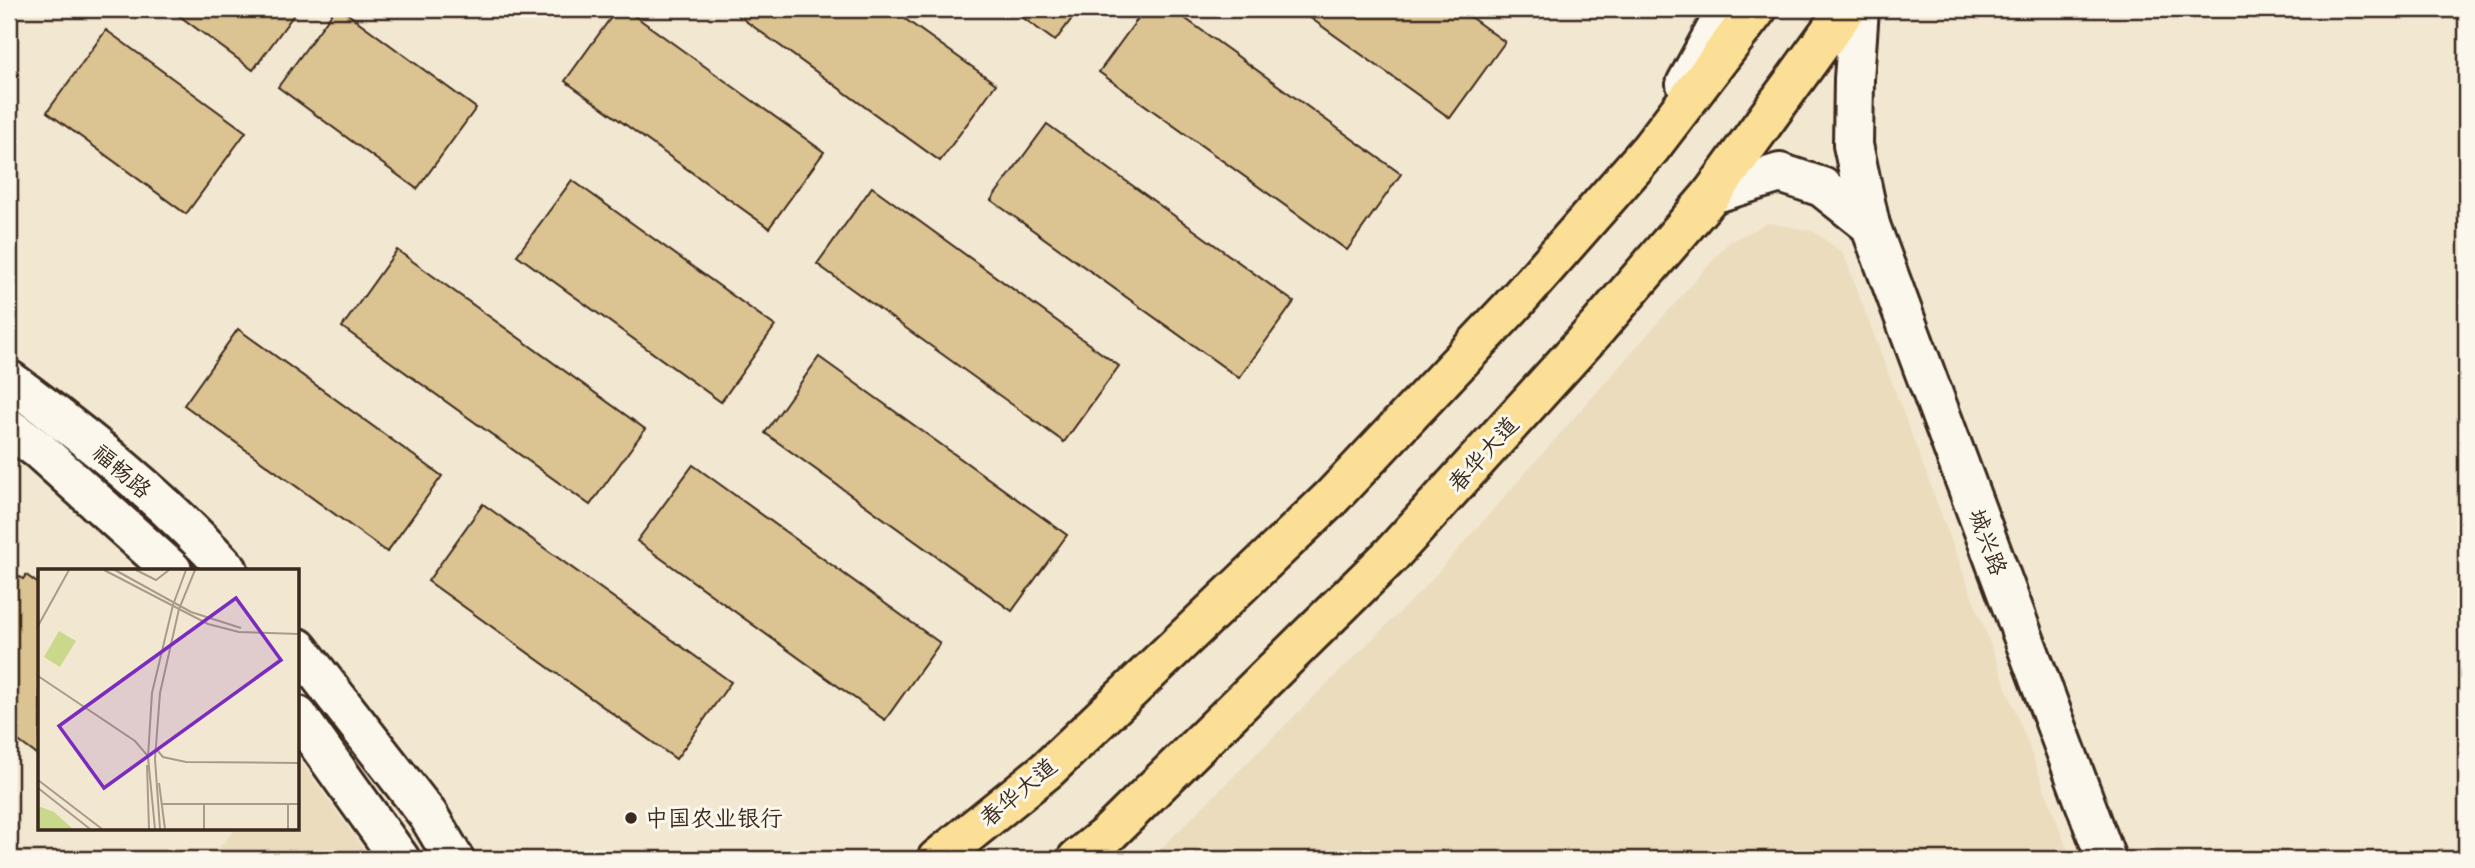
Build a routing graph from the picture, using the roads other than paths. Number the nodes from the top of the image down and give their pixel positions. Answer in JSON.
{"nodes":[{"id":1,"x":1727,"y":9,"type":"edge"},
{"id":2,"x":1757,"y":9,"type":"edge"},
{"id":3,"x":1846,"y":9,"type":"edge"},
{"id":4,"x":1859,"y":9,"type":"edge"},
{"id":5,"x":1650,"y":149,"type":"junction"},
{"id":6,"x":1712,"y":194,"type":"junction"},
{"id":7,"x":1870,"y":225,"type":"junction"},
{"id":8,"x":9,"y":380,"type":"edge"},
{"id":9,"x":9,"y":428,"type":"edge"},
{"id":10,"x":171,"y":569,"type":"edge"},
{"id":11,"x":227,"y":569,"type":"edge"},
{"id":12,"x":299,"y":649,"type":"edge"},
{"id":13,"x":299,"y":717,"type":"edge"},
{"id":14,"x":400,"y":859,"type":"edge"},
{"id":15,"x":454,"y":859,"type":"edge"},
{"id":16,"x":937,"y":859,"type":"edge"},
{"id":17,"x":1077,"y":859,"type":"edge"},
{"id":18,"x":2106,"y":859,"type":"edge"}],
"edges":[{"from":1,"to":5,"type":"street","name":"春华大道"},
{"from":2,"to":5,"type":"main road","name":"春华大道"},
{"from":3,"to":6,"type":"main road","name":"春华大道"},
{"from":4,"to":7,"type":"street","name":"城兴路"},
{"from":5,"to":16,"type":"main road","name":"春华大道"},
{"from":6,"to":7,"type":"street"},
{"from":6,"to":17,"type":"main road","name":"春华大道"},
{"from":7,"to":18,"type":"street","name":"城兴路"},
{"from":8,"to":11,"type":"street","name":"福畅路"},
{"from":9,"to":10,"type":"street","name":"福畅路"},
{"from":12,"to":15,"type":"street"},
{"from":13,"to":14,"type":"street"}]}
